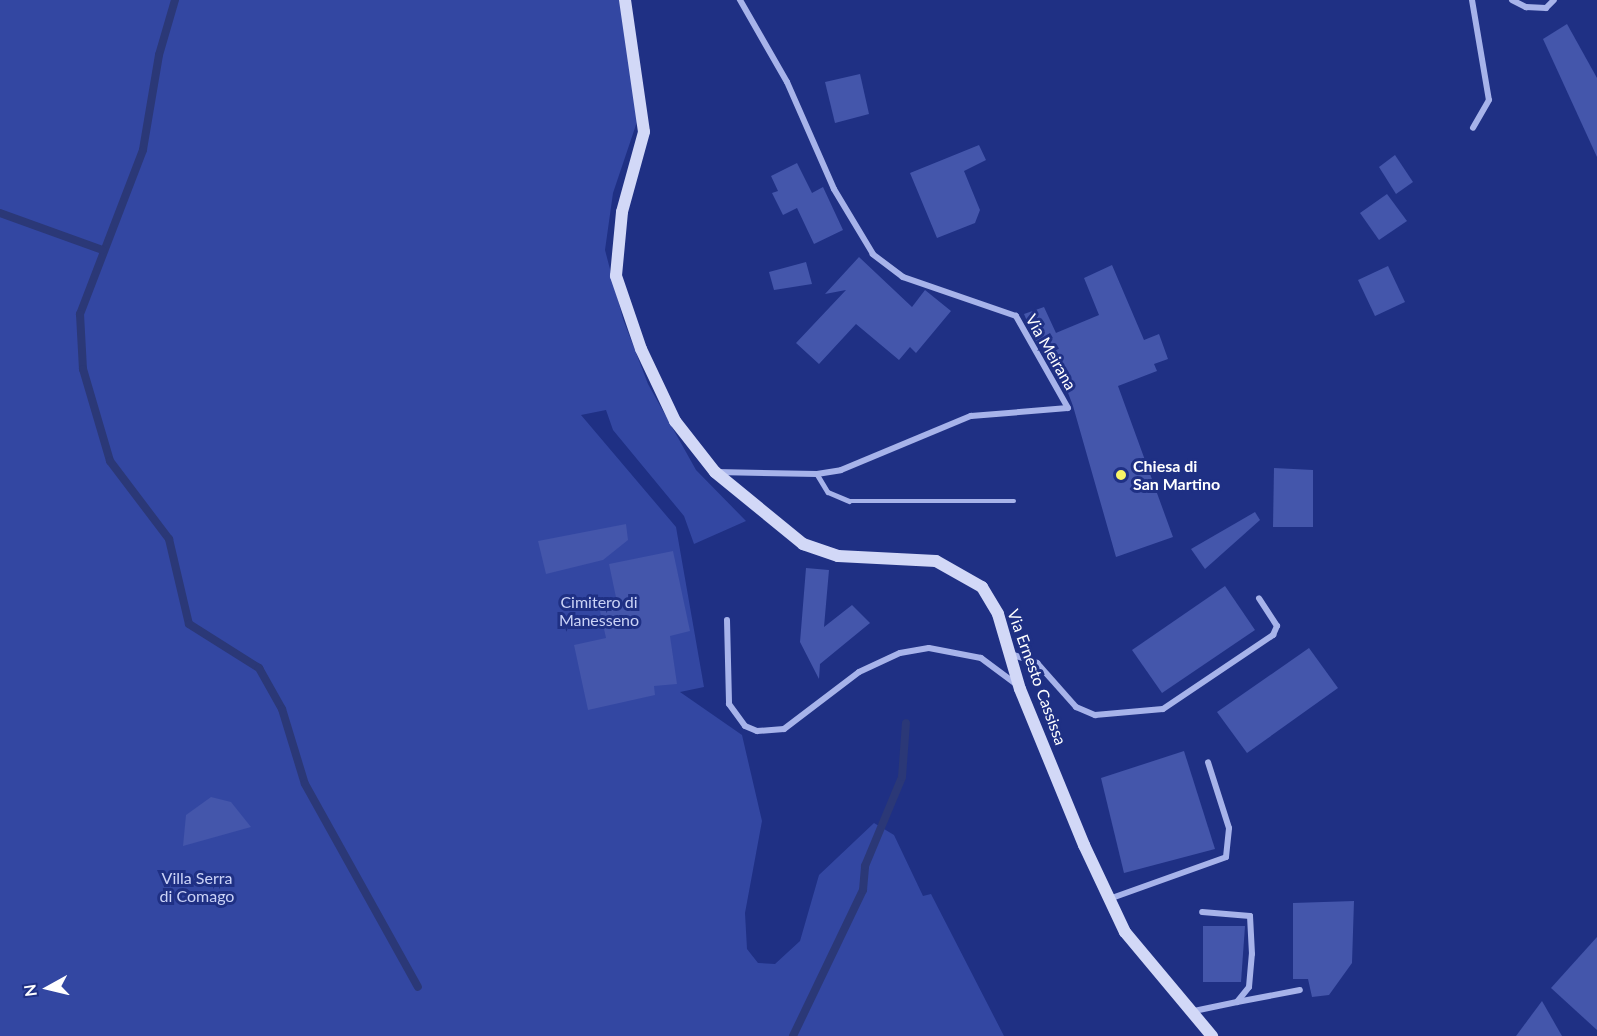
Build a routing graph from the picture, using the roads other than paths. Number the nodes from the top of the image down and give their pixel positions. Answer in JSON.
{"nodes":[{"id":1,"x":625,"y":0,"type":"edge"},
{"id":2,"x":740,"y":0,"type":"edge"},
{"id":3,"x":1472,"y":0,"type":"edge"},
{"id":4,"x":1512,"y":0,"type":"edge"},
{"id":5,"x":1554,"y":0,"type":"edge"},
{"id":6,"x":1473,"y":128,"type":"dead end"},
{"id":7,"x":715,"y":472,"type":"junction"},
{"id":8,"x":817,"y":474,"type":"junction"},
{"id":9,"x":1014,"y":501,"type":"dead end"},
{"id":10,"x":1259,"y":598,"type":"dead end"},
{"id":11,"x":727,"y":620,"type":"dead end"},
{"id":12,"x":1011,"y":654,"type":"junction"},
{"id":13,"x":1020,"y":689,"type":"junction"},
{"id":14,"x":1208,"y":762,"type":"dead end"},
{"id":15,"x":1108,"y":899,"type":"junction"},
{"id":16,"x":1202,"y":912,"type":"dead end"},
{"id":17,"x":1300,"y":990,"type":"dead end"},
{"id":18,"x":1237,"y":1002,"type":"junction"},
{"id":19,"x":1194,"y":1011,"type":"junction"},
{"id":20,"x":1212,"y":1036,"type":"edge"}],
"edges":[{"from":1,"to":7,"type":"street","name":"Via Ernesto Cassissa"},
{"from":2,"to":8,"type":"street","name":"Via Meirana"},
{"from":3,"to":6,"type":"street"},
{"from":4,"to":5,"type":"street"},
{"from":7,"to":8,"type":"street","name":"Via Meirana"},
{"from":7,"to":12,"type":"street","name":"Via Ernesto Cassissa"},
{"from":8,"to":9,"type":"lane"},
{"from":10,"to":12,"type":"street"},
{"from":11,"to":13,"type":"street"},
{"from":12,"to":13,"type":"street","name":"Via Ernesto Cassissa"},
{"from":13,"to":15,"type":"street","name":"Via Ernesto Cassissa"},
{"from":14,"to":15,"type":"street"},
{"from":15,"to":19,"type":"street","name":"Via Ernesto Cassissa"},
{"from":16,"to":18,"type":"street"},
{"from":17,"to":18,"type":"street"},
{"from":18,"to":19,"type":"street"},
{"from":19,"to":20,"type":"street","name":"Via Ernesto Cassissa"}]}
